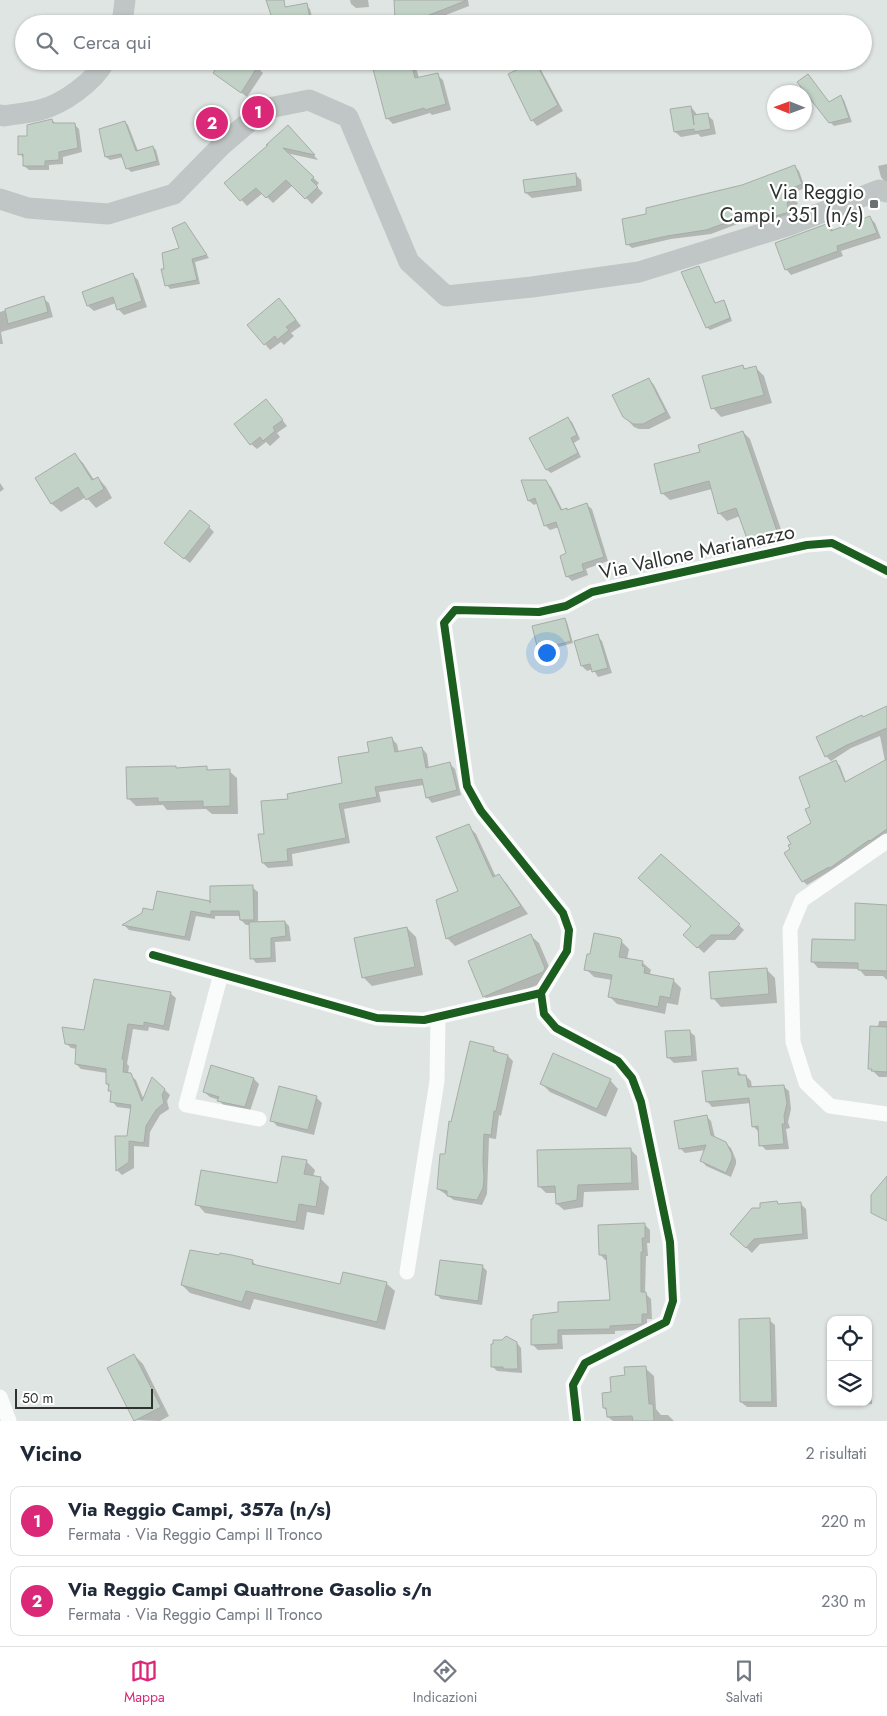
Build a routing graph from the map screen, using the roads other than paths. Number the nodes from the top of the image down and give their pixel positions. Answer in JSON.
{"nodes":[{"id":1,"x":125,"y":0,"type":"edge"},
{"id":2,"x":123,"y":15,"type":"edge"},
{"id":3,"x":101,"y":70,"type":"edge"},
{"id":4,"x":0,"y":115,"type":"edge"},
{"id":5,"x":887,"y":192,"type":"edge"},
{"id":6,"x":0,"y":199,"type":"edge"},
{"id":7,"x":887,"y":571,"type":"edge"},
{"id":8,"x":887,"y":841,"type":"edge"},
{"id":9,"x":153,"y":954,"type":"dead end"},
{"id":10,"x":221,"y":974,"type":"junction"},
{"id":11,"x":542,"y":993,"type":"junction"},
{"id":12,"x":438,"y":1017,"type":"junction"},
{"id":13,"x":887,"y":1114,"type":"edge"},
{"id":14,"x":259,"y":1119,"type":"dead end"},
{"id":15,"x":407,"y":1272,"type":"dead end"},
{"id":16,"x":0,"y":1397,"type":"edge"},
{"id":17,"x":9,"y":1421,"type":"edge"},
{"id":18,"x":577,"y":1421,"type":"edge"}],
"edges":[{"from":1,"to":2,"type":"main road"},
{"from":3,"to":4,"type":"main road"},
{"from":5,"to":6,"type":"main road"},
{"from":7,"to":11,"type":"street","name":"Via Vallone Marianazzo"},
{"from":8,"to":13,"type":"street"},
{"from":9,"to":10,"type":"street"},
{"from":10,"to":12,"type":"street"},
{"from":10,"to":14,"type":"street"},
{"from":11,"to":12,"type":"street"},
{"from":11,"to":18,"type":"street"},
{"from":12,"to":15,"type":"street"},
{"from":16,"to":17,"type":"street"}]}
